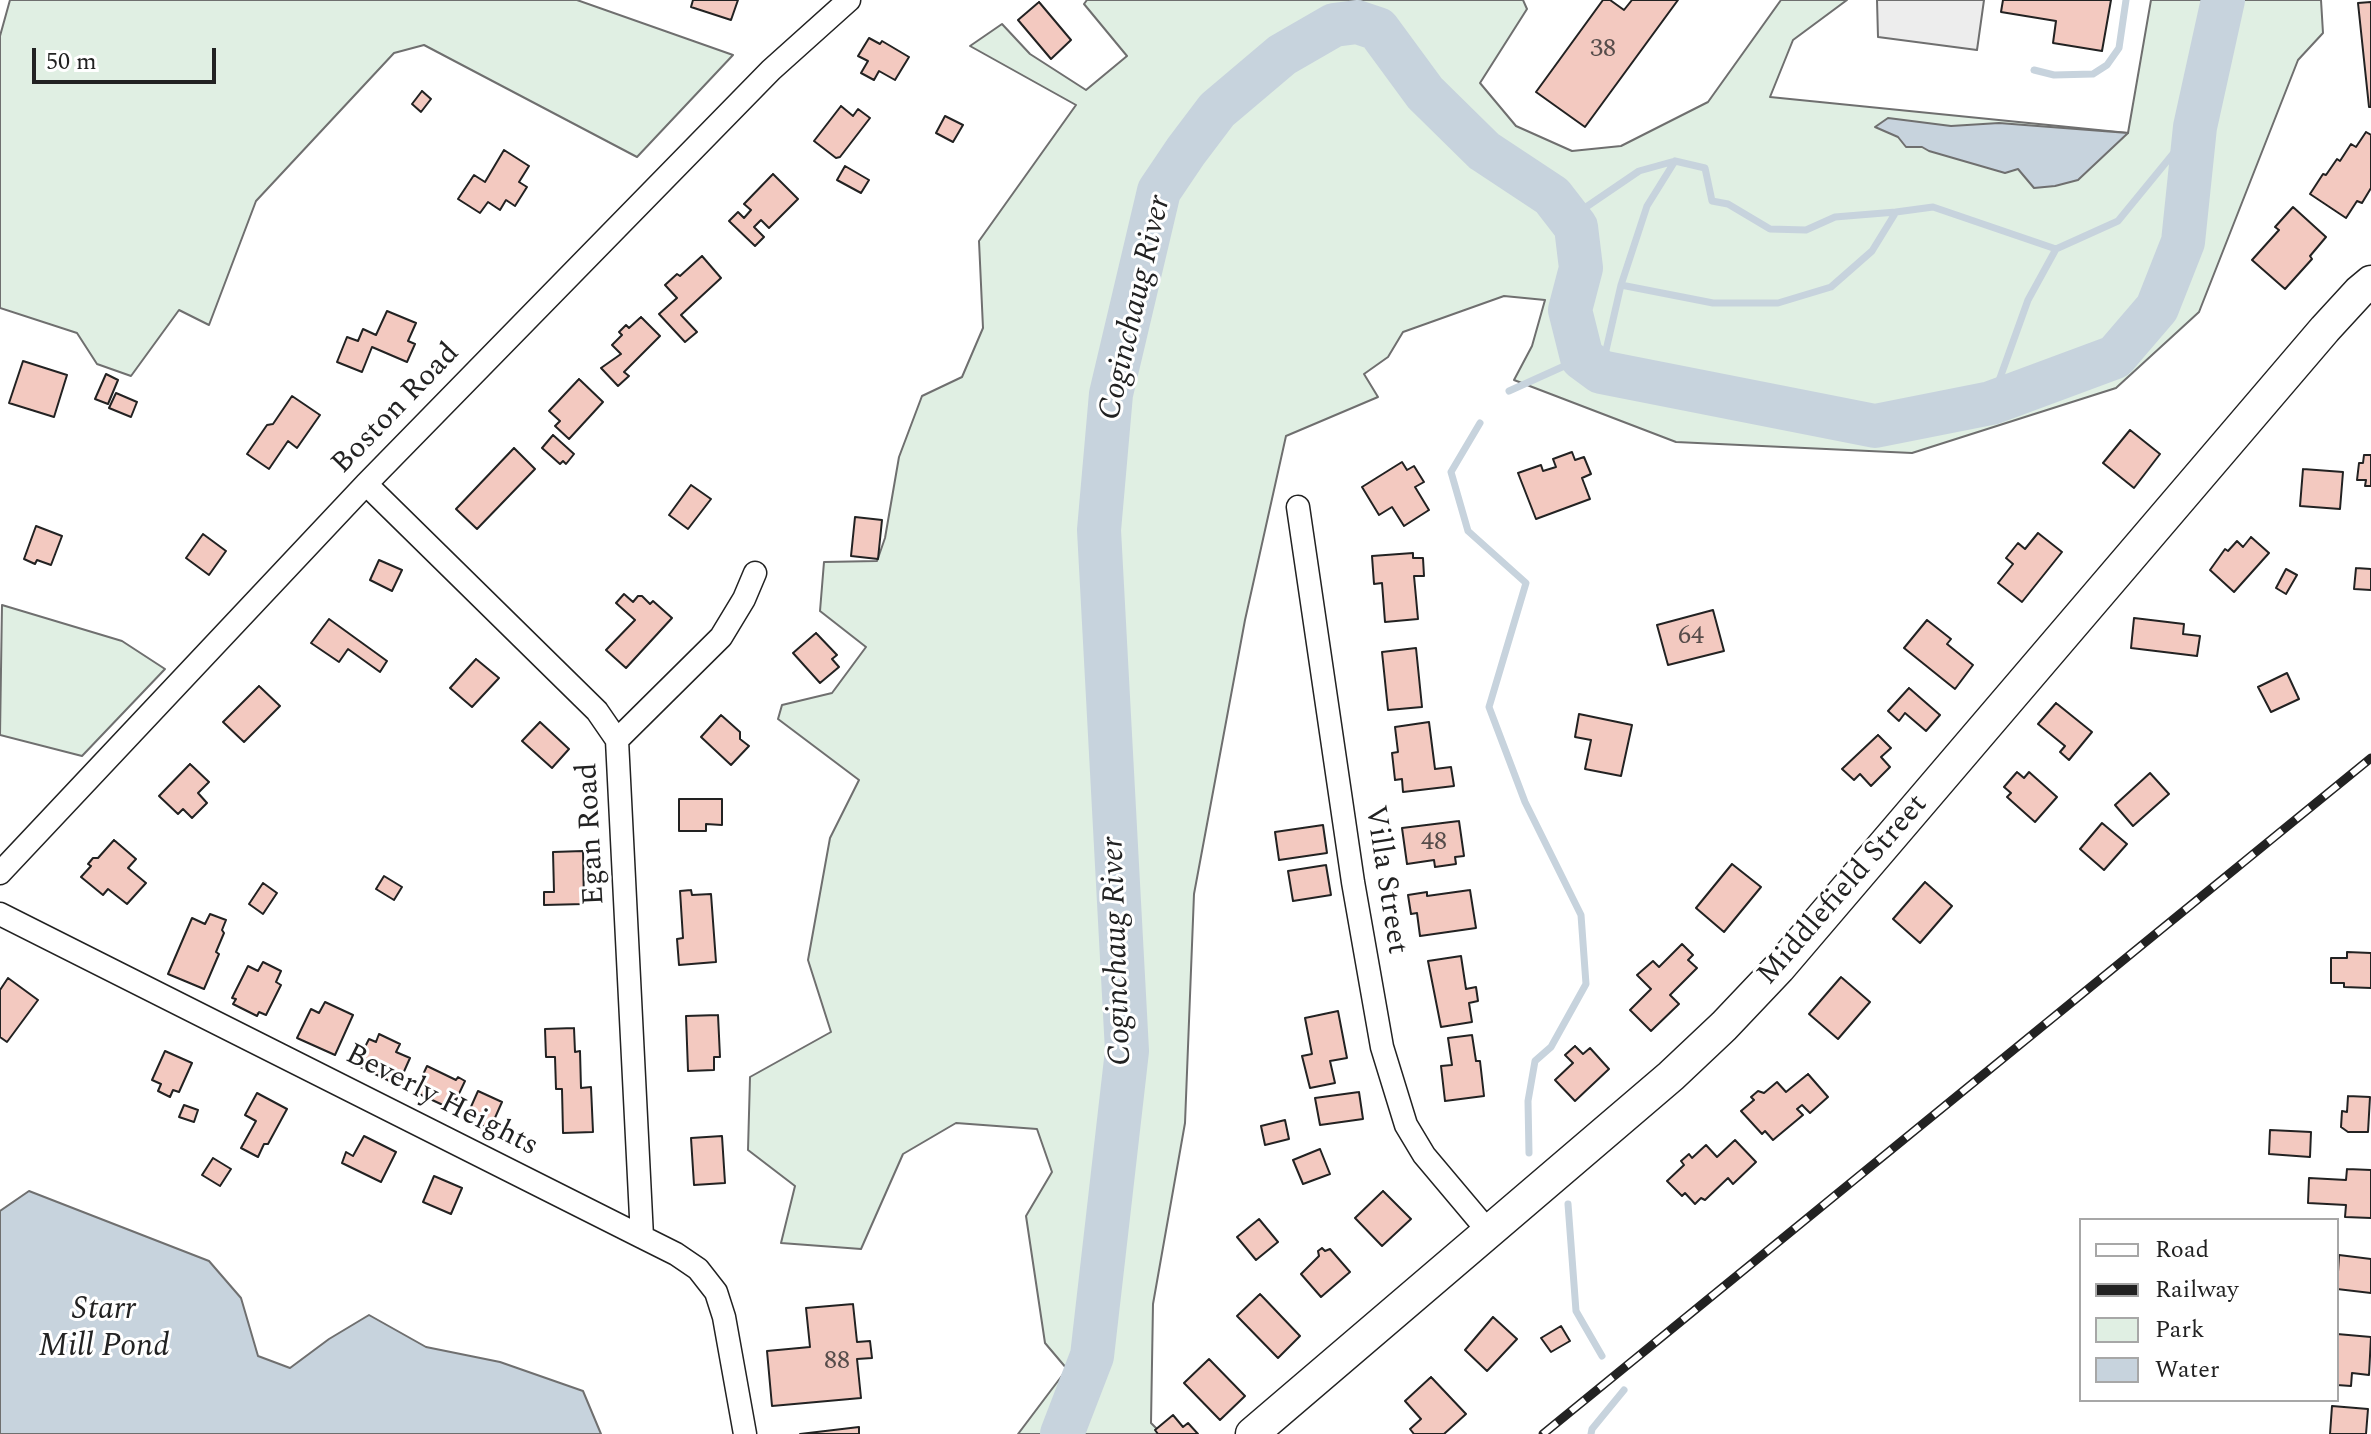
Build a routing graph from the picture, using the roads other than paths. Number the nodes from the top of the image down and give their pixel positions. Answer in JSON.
{"nodes":[{"id":1,"x":849,"y":0,"type":"edge"},
{"id":2,"x":2371,"y":282,"type":"edge"},
{"id":3,"x":366,"y":484,"type":"junction"},
{"id":4,"x":1298,"y":507,"type":"dead end"},
{"id":5,"x":755,"y":573,"type":"dead end"},
{"id":6,"x":617,"y":740,"type":"junction"},
{"id":7,"x":0,"y":873,"type":"edge"},
{"id":8,"x":0,"y":914,"type":"edge"},
{"id":9,"x":1488,"y":1231,"type":"junction"},
{"id":10,"x":642,"y":1237,"type":"junction"},
{"id":11,"x":745,"y":1434,"type":"edge"},
{"id":12,"x":1252,"y":1434,"type":"edge"}],
"edges":[{"from":1,"to":3,"type":"street","name":"Boston Road"},
{"from":2,"to":9,"type":"main road","name":"Middlefield Street"},
{"from":3,"to":6,"type":"street","name":"Egan Road"},
{"from":3,"to":7,"type":"street","name":"Boston Road"},
{"from":4,"to":9,"type":"street","name":"Villa Street"},
{"from":5,"to":6,"type":"street"},
{"from":6,"to":10,"type":"street","name":"Egan Road"},
{"from":8,"to":10,"type":"street","name":"Beverly Heights"},
{"from":9,"to":12,"type":"main road","name":"Middlefield Street"},
{"from":10,"to":11,"type":"street","name":"Beverly Heights"}]}
